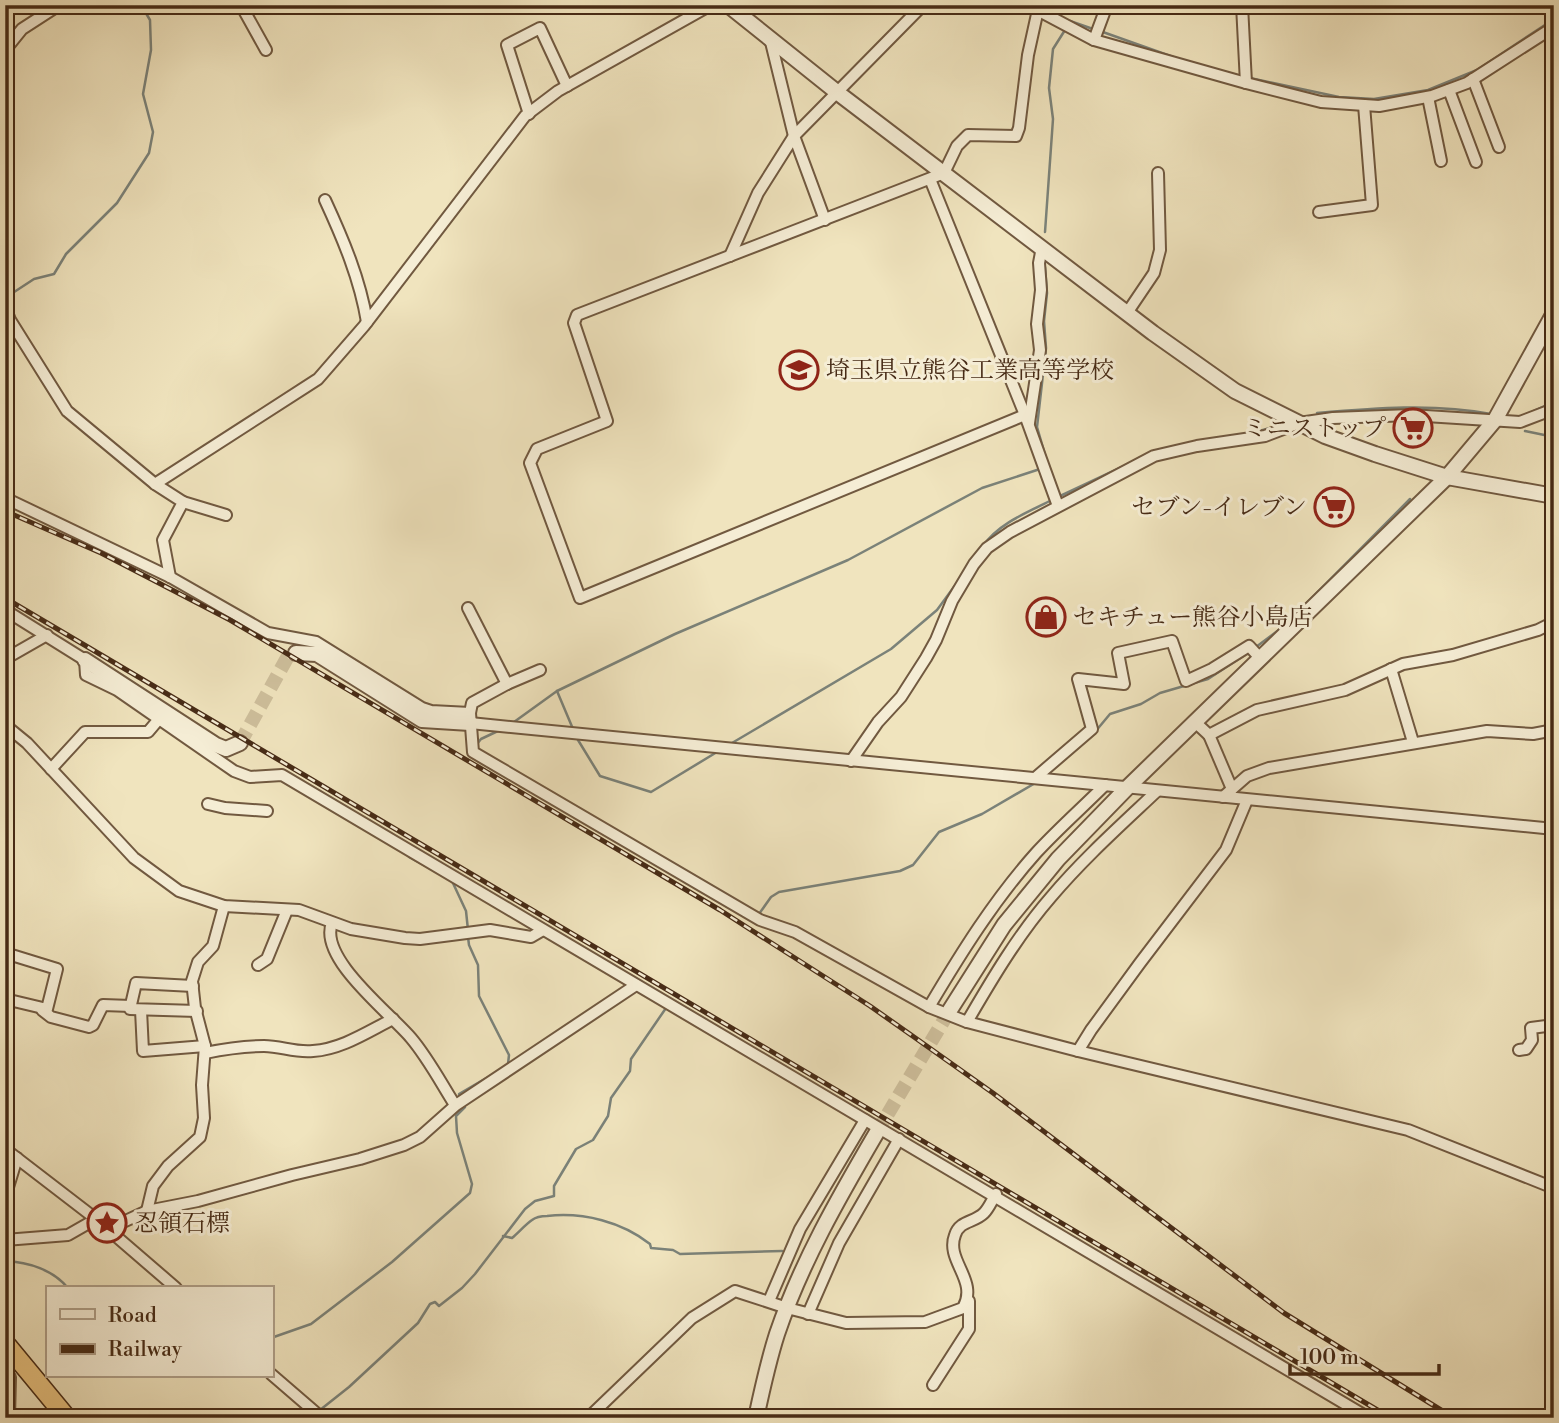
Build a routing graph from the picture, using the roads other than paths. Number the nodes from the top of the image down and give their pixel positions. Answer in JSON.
{"nodes":[{"id":1,"x":241,"y":5,"type":"edge"},
{"id":2,"x":711,"y":5,"type":"edge"},
{"id":3,"x":728,"y":5,"type":"edge"},
{"id":4,"x":923,"y":5,"type":"edge"},
{"id":5,"x":1107,"y":5,"type":"edge"},
{"id":6,"x":1242,"y":5,"type":"edge"},
{"id":7,"x":56,"y":7,"type":"edge"},
{"id":8,"x":1035,"y":7,"type":"edge"},
{"id":9,"x":1554,"y":27,"type":"edge"},
{"id":10,"x":769,"y":38,"type":"junction"},
{"id":11,"x":1095,"y":38,"type":"junction"},
{"id":12,"x":5,"y":50,"type":"edge"},
{"id":13,"x":266,"y":50,"type":"dead end"},
{"id":14,"x":1473,"y":79,"type":"junction"},
{"id":15,"x":1245,"y":83,"type":"junction"},
{"id":16,"x":567,"y":86,"type":"junction"},
{"id":17,"x":1449,"y":90,"type":"junction"},
{"id":18,"x":838,"y":93,"type":"junction"},
{"id":19,"x":1428,"y":97,"type":"junction"},
{"id":20,"x":1364,"y":105,"type":"junction"},
{"id":21,"x":529,"y":114,"type":"junction"},
{"id":22,"x":794,"y":136,"type":"junction"},
{"id":23,"x":1499,"y":147,"type":"dead end"},
{"id":24,"x":1441,"y":161,"type":"dead end"},
{"id":25,"x":1476,"y":162,"type":"dead end"},
{"id":26,"x":944,"y":173,"type":"junction"},
{"id":27,"x":1158,"y":173,"type":"dead end"},
{"id":28,"x":930,"y":179,"type":"junction"},
{"id":29,"x":325,"y":200,"type":"dead end"},
{"id":30,"x":1319,"y":212,"type":"dead end"},
{"id":31,"x":825,"y":220,"type":"junction"},
{"id":32,"x":1042,"y":247,"type":"junction"},
{"id":33,"x":730,"y":256,"type":"junction"},
{"id":34,"x":5,"y":307,"type":"edge"},
{"id":35,"x":1127,"y":313,"type":"junction"},
{"id":36,"x":1554,"y":313,"type":"edge"},
{"id":37,"x":367,"y":322,"type":"junction"},
{"id":38,"x":1554,"y":409,"type":"edge"},
{"id":39,"x":1497,"y":416,"type":"junction"},
{"id":40,"x":1026,"y":421,"type":"junction"},
{"id":41,"x":1299,"y":423,"type":"junction"},
{"id":42,"x":1447,"y":477,"type":"junction"},
{"id":43,"x":155,"y":484,"type":"junction"},
{"id":44,"x":1554,"y":496,"type":"edge"},
{"id":45,"x":5,"y":498,"type":"edge"},
{"id":46,"x":183,"y":502,"type":"junction"},
{"id":47,"x":1058,"y":506,"type":"junction"},
{"id":48,"x":226,"y":515,"type":"dead end"},
{"id":49,"x":170,"y":576,"type":"junction"},
{"id":50,"x":468,"y":608,"type":"dead end"},
{"id":51,"x":5,"y":610,"type":"edge"},
{"id":52,"x":1554,"y":622,"type":"edge"},
{"id":53,"x":47,"y":635,"type":"junction"},
{"id":54,"x":296,"y":653,"type":"dead end"},
{"id":55,"x":1256,"y":653,"type":"junction"},
{"id":56,"x":5,"y":659,"type":"edge"},
{"id":57,"x":85,"y":660,"type":"junction"},
{"id":58,"x":1391,"y":669,"type":"junction"},
{"id":59,"x":541,"y":670,"type":"dead end"},
{"id":60,"x":507,"y":684,"type":"junction"},
{"id":61,"x":470,"y":718,"type":"junction"},
{"id":62,"x":159,"y":719,"type":"junction"},
{"id":63,"x":1195,"y":722,"type":"junction"},
{"id":64,"x":5,"y":725,"type":"edge"},
{"id":65,"x":1554,"y":730,"type":"edge"},
{"id":66,"x":1209,"y":735,"type":"junction"},
{"id":67,"x":1413,"y":742,"type":"junction"},
{"id":68,"x":240,"y":743,"type":"dead end"},
{"id":69,"x":851,"y":761,"type":"junction"},
{"id":70,"x":51,"y":769,"type":"junction"},
{"id":71,"x":1035,"y":778,"type":"junction"},
{"id":72,"x":1105,"y":785,"type":"junction"},
{"id":73,"x":1127,"y":788,"type":"junction"},
{"id":74,"x":1157,"y":791,"type":"junction"},
{"id":75,"x":1228,"y":793,"type":"junction"},
{"id":76,"x":1247,"y":800,"type":"junction"},
{"id":77,"x":208,"y":804,"type":"dead end"},
{"id":78,"x":267,"y":811,"type":"dead end"},
{"id":79,"x":1554,"y":829,"type":"edge"},
{"id":80,"x":224,"y":906,"type":"junction"},
{"id":81,"x":288,"y":910,"type":"junction"},
{"id":82,"x":332,"y":923,"type":"junction"},
{"id":83,"x":543,"y":930,"type":"junction"},
{"id":84,"x":5,"y":953,"type":"edge"},
{"id":85,"x":258,"y":965,"type":"dead end"},
{"id":86,"x":636,"y":985,"type":"junction"},
{"id":87,"x":192,"y":986,"type":"junction"},
{"id":88,"x":5,"y":999,"type":"edge"},
{"id":89,"x":929,"y":1007,"type":"junction"},
{"id":90,"x":136,"y":1008,"type":"junction"},
{"id":91,"x":42,"y":1010,"type":"junction"},
{"id":92,"x":950,"y":1010,"type":"tunnel mouth"},
{"id":93,"x":197,"y":1011,"type":"junction"},
{"id":94,"x":393,"y":1019,"type":"junction"},
{"id":95,"x":967,"y":1022,"type":"junction"},
{"id":96,"x":1554,"y":1025,"type":"edge"},
{"id":97,"x":205,"y":1050,"type":"junction"},
{"id":98,"x":1519,"y":1050,"type":"dead end"},
{"id":99,"x":1078,"y":1051,"type":"junction"},
{"id":100,"x":458,"y":1103,"type":"junction"},
{"id":101,"x":865,"y":1119,"type":"junction"},
{"id":102,"x":877,"y":1132,"type":"tunnel mouth"},
{"id":103,"x":899,"y":1139,"type":"junction"},
{"id":104,"x":5,"y":1149,"type":"edge"},
{"id":105,"x":17,"y":1158,"type":"junction"},
{"id":106,"x":1554,"y":1188,"type":"edge"},
{"id":107,"x":996,"y":1194,"type":"junction"},
{"id":108,"x":5,"y":1197,"type":"edge"},
{"id":109,"x":147,"y":1211,"type":"junction"},
{"id":110,"x":96,"y":1219,"type":"junction"},
{"id":111,"x":108,"y":1229,"type":"junction"},
{"id":112,"x":5,"y":1240,"type":"edge"},
{"id":113,"x":174,"y":1286,"type":"edge"},
{"id":114,"x":969,"y":1298,"type":"junction"},
{"id":115,"x":769,"y":1301,"type":"junction"},
{"id":116,"x":787,"y":1308,"type":"junction"},
{"id":117,"x":808,"y":1314,"type":"junction"},
{"id":118,"x":5,"y":1343,"type":"edge"},
{"id":119,"x":31,"y":1374,"type":"junction"},
{"id":120,"x":273,"y":1376,"type":"edge"},
{"id":121,"x":8,"y":1377,"type":"edge"},
{"id":122,"x":933,"y":1385,"type":"dead end"},
{"id":123,"x":322,"y":1417,"type":"edge"},
{"id":124,"x":9,"y":1418,"type":"edge"},
{"id":125,"x":67,"y":1418,"type":"edge"},
{"id":126,"x":588,"y":1418,"type":"edge"},
{"id":127,"x":756,"y":1418,"type":"edge"},
{"id":128,"x":1369,"y":1418,"type":"edge"}],
"edges":[{"from":1,"to":13,"type":"street"},
{"from":2,"to":16,"type":"street"},
{"from":3,"to":10,"type":"street"},
{"from":4,"to":18,"type":"street"},
{"from":5,"to":11,"type":"street"},
{"from":6,"to":15,"type":"street"},
{"from":7,"to":12,"type":"street"},
{"from":8,"to":11,"type":"street"},
{"from":8,"to":26,"type":"street"},
{"from":9,"to":14,"type":"street"},
{"from":10,"to":18,"type":"street"},
{"from":10,"to":22,"type":"street"},
{"from":11,"to":15,"type":"street"},
{"from":14,"to":17,"type":"street"},
{"from":14,"to":23,"type":"street"},
{"from":15,"to":20,"type":"street"},
{"from":16,"to":21,"type":"street"},
{"from":16,"to":21,"type":"street"},
{"from":17,"to":19,"type":"street"},
{"from":17,"to":25,"type":"street"},
{"from":18,"to":22,"type":"street"},
{"from":18,"to":26,"type":"street"},
{"from":19,"to":20,"type":"street"},
{"from":19,"to":24,"type":"street"},
{"from":20,"to":30,"type":"street"},
{"from":21,"to":37,"type":"street"},
{"from":22,"to":31,"type":"street"},
{"from":22,"to":33,"type":"street"},
{"from":26,"to":28,"type":"street"},
{"from":26,"to":32,"type":"street"},
{"from":27,"to":35,"type":"street"},
{"from":28,"to":31,"type":"street"},
{"from":28,"to":40,"type":"street"},
{"from":29,"to":37,"type":"street"},
{"from":31,"to":33,"type":"street"},
{"from":32,"to":35,"type":"street"},
{"from":32,"to":40,"type":"street"},
{"from":33,"to":40,"type":"street"},
{"from":34,"to":43,"type":"street"},
{"from":35,"to":41,"type":"street"},
{"from":36,"to":39,"type":"street"},
{"from":37,"to":43,"type":"street"},
{"from":38,"to":39,"type":"street"},
{"from":39,"to":41,"type":"street"},
{"from":39,"to":42,"type":"street"},
{"from":40,"to":47,"type":"street"},
{"from":41,"to":42,"type":"street"},
{"from":41,"to":47,"type":"street"},
{"from":42,"to":44,"type":"street"},
{"from":42,"to":55,"type":"street"},
{"from":43,"to":46,"type":"street"},
{"from":45,"to":49,"type":"street"},
{"from":46,"to":48,"type":"street"},
{"from":46,"to":49,"type":"street"},
{"from":47,"to":69,"type":"street"},
{"from":49,"to":61,"type":"street"},
{"from":50,"to":60,"type":"street"},
{"from":51,"to":53,"type":"street"},
{"from":52,"to":58,"type":"street"},
{"from":53,"to":56,"type":"street"},
{"from":53,"to":57,"type":"street"},
{"from":54,"to":61,"type":"street"},
{"from":55,"to":63,"type":"street"},
{"from":55,"to":71,"type":"street"},
{"from":57,"to":62,"type":"street"},
{"from":57,"to":68,"type":"street"},
{"from":58,"to":66,"type":"street"},
{"from":58,"to":67,"type":"street"},
{"from":59,"to":60,"type":"street"},
{"from":60,"to":61,"type":"street"},
{"from":61,"to":69,"type":"street"},
{"from":61,"to":89,"type":"street"},
{"from":62,"to":70,"type":"street"},
{"from":62,"to":83,"type":"street"},
{"from":63,"to":66,"type":"street"},
{"from":63,"to":73,"type":"street"},
{"from":64,"to":70,"type":"street"},
{"from":65,"to":67,"type":"street"},
{"from":66,"to":75,"type":"street"},
{"from":67,"to":75,"type":"street"},
{"from":69,"to":71,"type":"street"},
{"from":70,"to":80,"type":"street"},
{"from":71,"to":72,"type":"street"},
{"from":72,"to":73,"type":"street"},
{"from":72,"to":89,"type":"street"},
{"from":73,"to":74,"type":"street"},
{"from":73,"to":92,"type":"street"},
{"from":74,"to":75,"type":"street"},
{"from":74,"to":95,"type":"street"},
{"from":75,"to":76,"type":"street"},
{"from":76,"to":79,"type":"street"},
{"from":76,"to":99,"type":"street"},
{"from":77,"to":78,"type":"street"},
{"from":80,"to":81,"type":"street"},
{"from":80,"to":87,"type":"street"},
{"from":81,"to":82,"type":"street"},
{"from":81,"to":85,"type":"street"},
{"from":82,"to":83,"type":"street"},
{"from":82,"to":94,"type":"street"},
{"from":83,"to":86,"type":"street"},
{"from":84,"to":91,"type":"street"},
{"from":86,"to":100,"type":"street"},
{"from":86,"to":101,"type":"street"},
{"from":87,"to":90,"type":"street"},
{"from":87,"to":93,"type":"street"},
{"from":88,"to":91,"type":"street"},
{"from":89,"to":95,"type":"street"},
{"from":90,"to":91,"type":"street"},
{"from":90,"to":93,"type":"street"},
{"from":90,"to":97,"type":"street"},
{"from":93,"to":97,"type":"street"},
{"from":94,"to":97,"type":"street"},
{"from":94,"to":100,"type":"street"},
{"from":95,"to":99,"type":"street"},
{"from":96,"to":98,"type":"street"},
{"from":97,"to":109,"type":"street"},
{"from":99,"to":106,"type":"street"},
{"from":100,"to":109,"type":"street"},
{"from":101,"to":103,"type":"street"},
{"from":101,"to":115,"type":"street"},
{"from":102,"to":116,"type":"street"},
{"from":103,"to":107,"type":"street"},
{"from":103,"to":117,"type":"street"},
{"from":104,"to":105,"type":"street"},
{"from":105,"to":108,"type":"street"},
{"from":105,"to":110,"type":"street"},
{"from":107,"to":114,"type":"street"},
{"from":107,"to":128,"type":"street"},
{"from":109,"to":111,"type":"street"},
{"from":110,"to":111,"type":"street"},
{"from":110,"to":112,"type":"street"},
{"from":111,"to":113,"type":"street"},
{"from":114,"to":117,"type":"street"},
{"from":114,"to":122,"type":"street"},
{"from":115,"to":116,"type":"street"},
{"from":115,"to":126,"type":"street"},
{"from":116,"to":117,"type":"street"},
{"from":116,"to":127,"type":"street"},
{"from":118,"to":119,"type":"highway"},
{"from":119,"to":121,"type":"street"},
{"from":119,"to":125,"type":"highway"},
{"from":120,"to":123,"type":"street"},
{"from":121,"to":124,"type":"street"}]}
